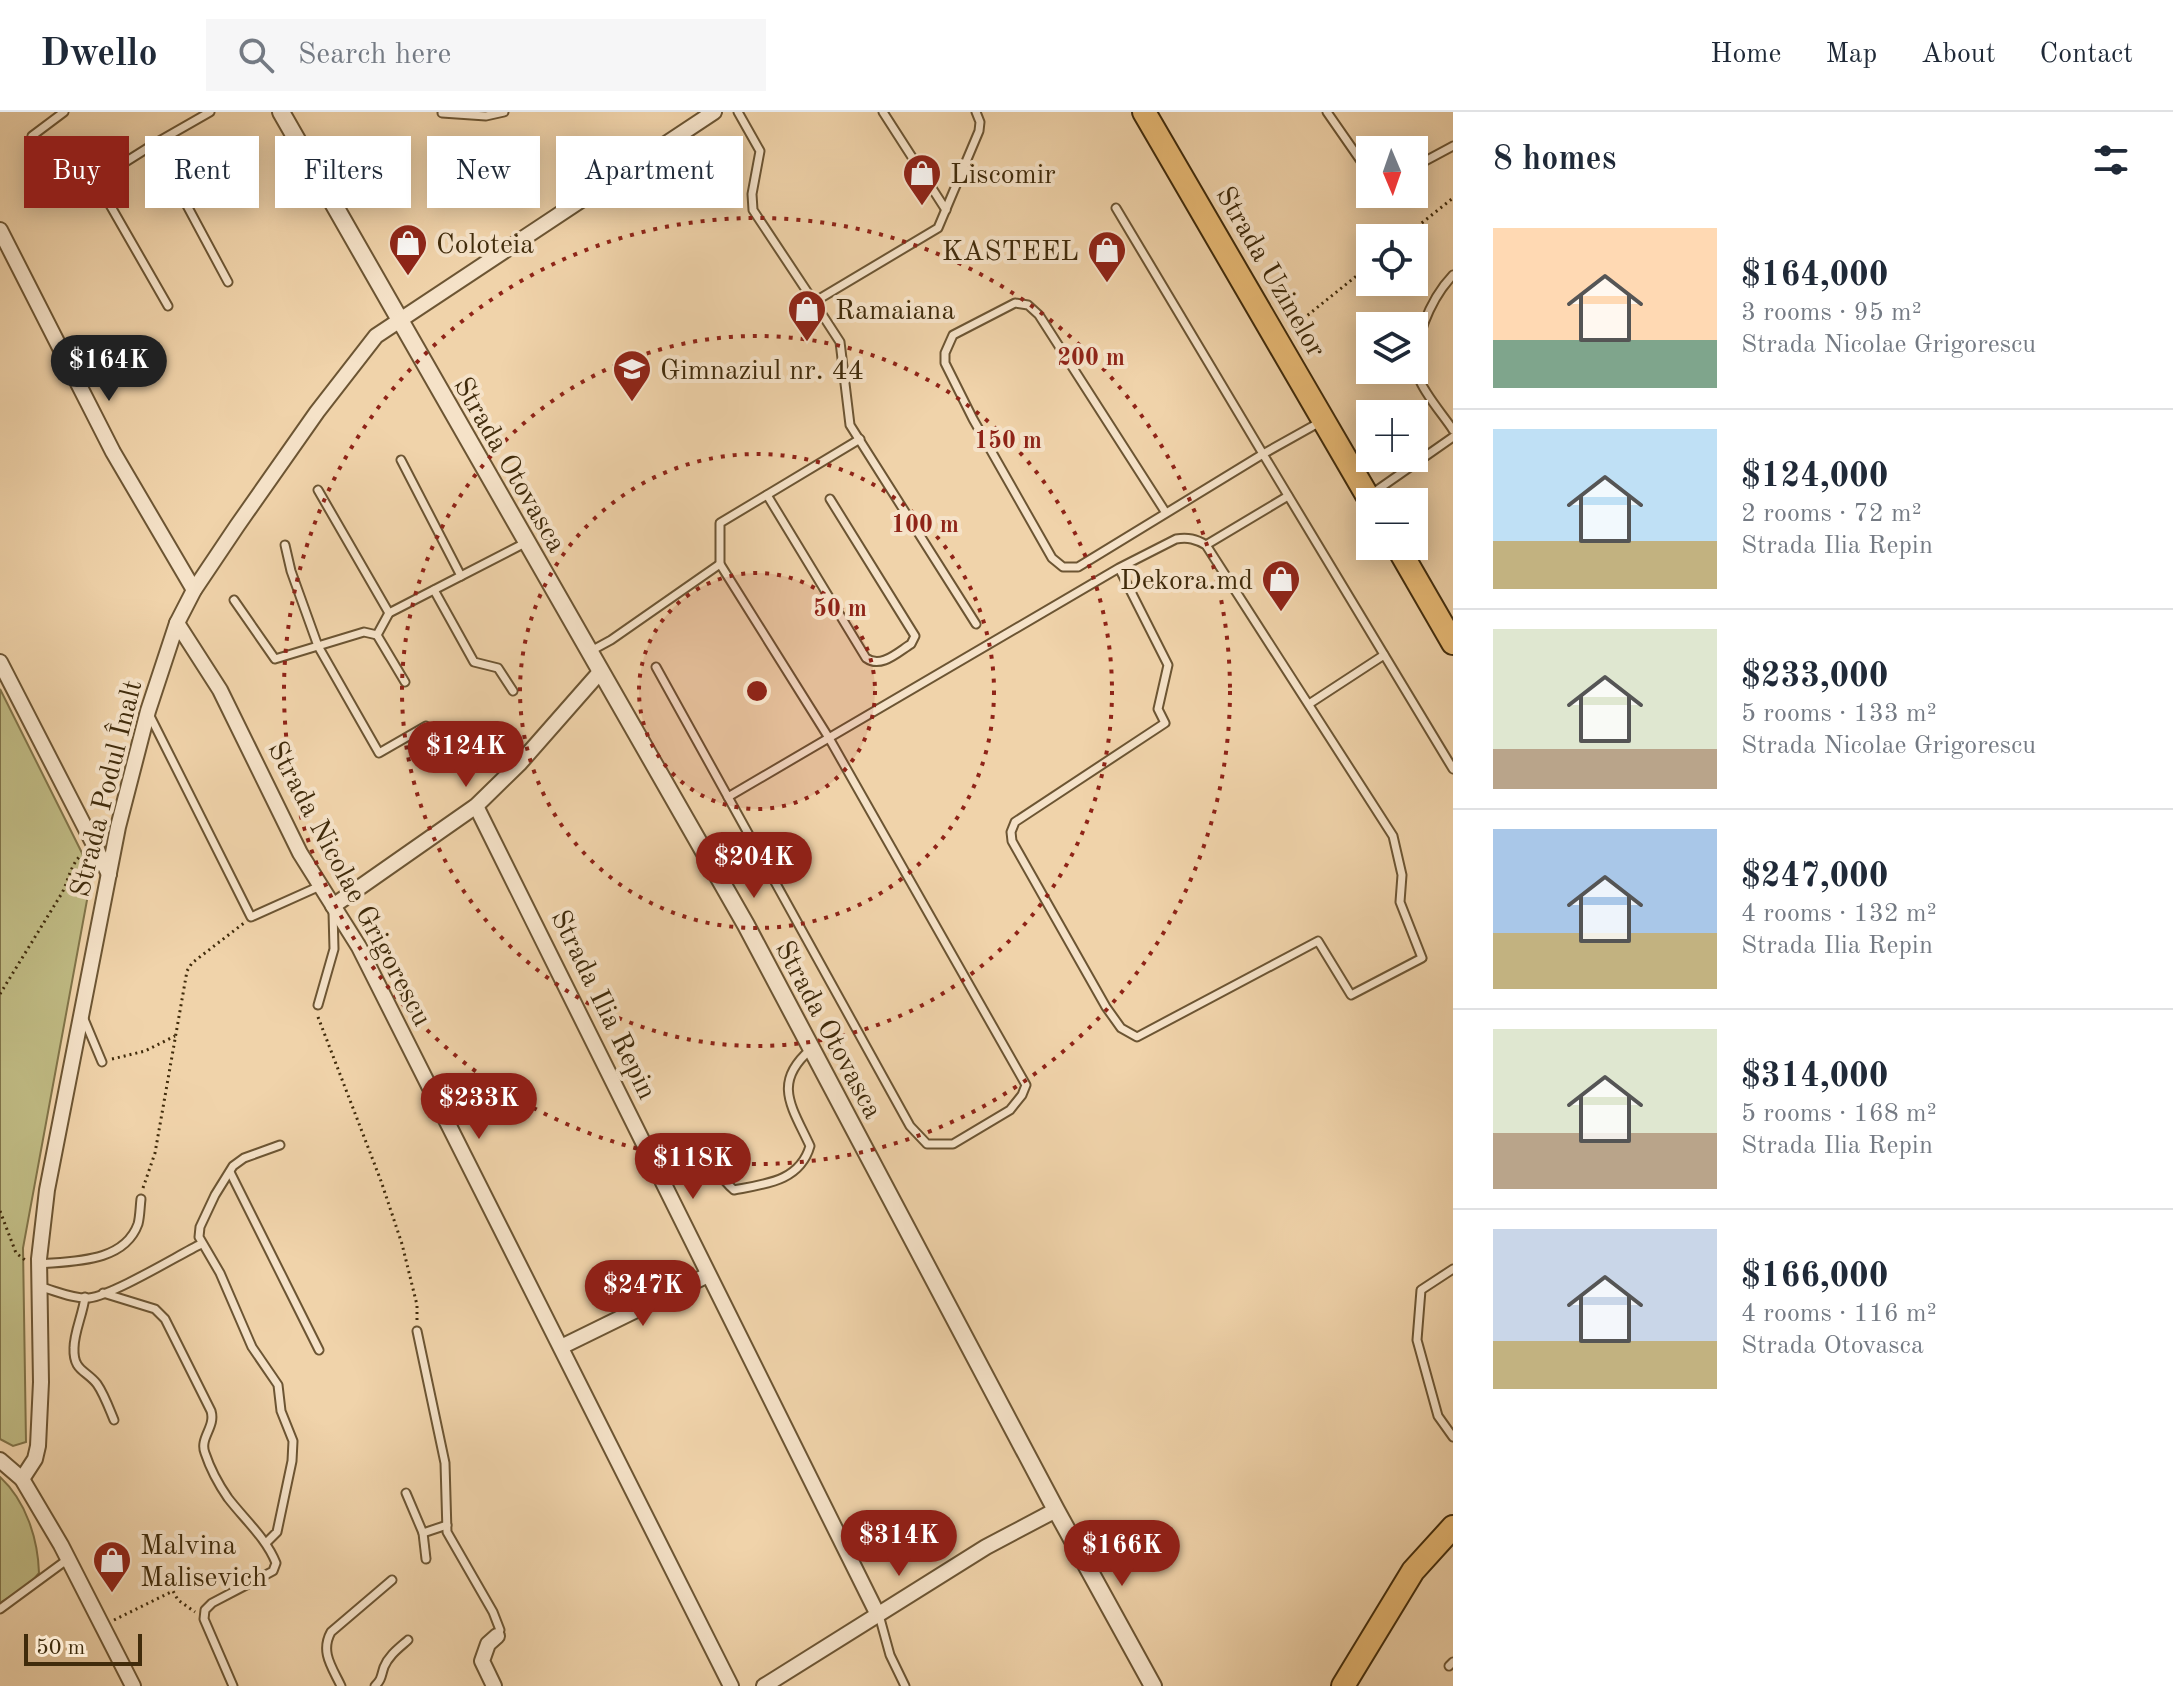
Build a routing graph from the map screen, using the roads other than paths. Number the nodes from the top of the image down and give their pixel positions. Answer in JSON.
{"nodes":[{"id":1,"x":64,"y":112,"type":"edge"},
{"id":2,"x":210,"y":112,"type":"edge"},
{"id":3,"x":281,"y":112,"type":"edge"},
{"id":4,"x":504,"y":112,"type":"edge"},
{"id":5,"x":714,"y":112,"type":"edge"},
{"id":6,"x":738,"y":112,"type":"edge"},
{"id":7,"x":883,"y":112,"type":"edge"},
{"id":8,"x":976,"y":112,"type":"edge"},
{"id":9,"x":1144,"y":112,"type":"edge"},
{"id":10,"x":1327,"y":112,"type":"edge"},
{"id":11,"x":442,"y":113,"type":"edge"},
{"id":12,"x":32,"y":136,"type":"dead end"},
{"id":13,"x":168,"y":136,"type":"edge"},
{"id":14,"x":1453,"y":146,"type":"edge"},
{"id":15,"x":145,"y":150,"type":"edge"},
{"id":16,"x":1356,"y":154,"type":"edge"},
{"id":17,"x":1428,"y":159,"type":"edge"},
{"id":18,"x":188,"y":208,"type":"edge"},
{"id":19,"x":1116,"y":208,"type":"dead end"},
{"id":20,"x":946,"y":210,"type":"junction"},
{"id":21,"x":0,"y":230,"type":"edge"},
{"id":22,"x":1453,"y":275,"type":"edge"},
{"id":23,"x":228,"y":282,"type":"dead end"},
{"id":24,"x":814,"y":302,"type":"junction"},
{"id":25,"x":168,"y":306,"type":"dead end"},
{"id":26,"x":400,"y":320,"type":"junction"},
{"id":27,"x":1324,"y":420,"type":"junction"},
{"id":28,"x":1453,"y":430,"type":"edge"},
{"id":29,"x":1453,"y":437,"type":"edge"},
{"id":30,"x":860,"y":439,"type":"junction"},
{"id":31,"x":1263,"y":454,"type":"junction"},
{"id":32,"x":401,"y":460,"type":"dead end"},
{"id":33,"x":1364,"y":488,"type":"edge"},
{"id":34,"x":1385,"y":488,"type":"edge"},
{"id":35,"x":318,"y":490,"type":"dead end"},
{"id":36,"x":767,"y":495,"type":"junction"},
{"id":37,"x":1288,"y":496,"type":"junction"},
{"id":38,"x":830,"y":499,"type":"dead end"},
{"id":39,"x":1166,"y":513,"type":"junction"},
{"id":40,"x":525,"y":543,"type":"junction"},
{"id":41,"x":285,"y":545,"type":"dead end"},
{"id":42,"x":1206,"y":545,"type":"junction"},
{"id":43,"x":1405,"y":560,"type":"edge"},
{"id":44,"x":720,"y":564,"type":"junction"},
{"id":45,"x":1119,"y":568,"type":"junction"},
{"id":46,"x":461,"y":576,"type":"junction"},
{"id":47,"x":194,"y":590,"type":"junction"},
{"id":48,"x":434,"y":590,"type":"junction"},
{"id":49,"x":234,"y":600,"type":"dead end"},
{"id":50,"x":389,"y":613,"type":"junction"},
{"id":51,"x":177,"y":623,"type":"junction"},
{"id":52,"x":976,"y":624,"type":"dead end"},
{"id":53,"x":377,"y":635,"type":"junction"},
{"id":54,"x":1453,"y":643,"type":"edge"},
{"id":55,"x":318,"y":646,"type":"junction"},
{"id":56,"x":588,"y":653,"type":"junction"},
{"id":57,"x":1384,"y":655,"type":"junction"},
{"id":58,"x":0,"y":662,"type":"edge"},
{"id":59,"x":656,"y":667,"type":"dead end"},
{"id":60,"x":600,"y":672,"type":"junction"},
{"id":61,"x":405,"y":682,"type":"dead end"},
{"id":62,"x":513,"y":691,"type":"dead end"},
{"id":63,"x":1309,"y":704,"type":"junction"},
{"id":64,"x":148,"y":711,"type":"junction"},
{"id":65,"x":426,"y":726,"type":"dead end"},
{"id":66,"x":829,"y":738,"type":"junction"},
{"id":67,"x":1453,"y":769,"type":"edge"},
{"id":68,"x":728,"y":797,"type":"junction"},
{"id":69,"x":476,"y":806,"type":"junction"},
{"id":70,"x":109,"y":874,"type":"junction"},
{"id":71,"x":320,"y":886,"type":"junction"},
{"id":72,"x":333,"y":906,"type":"junction"},
{"id":73,"x":318,"y":1005,"type":"road end"},
{"id":74,"x":82,"y":1013,"type":"junction"},
{"id":75,"x":811,"y":1048,"type":"junction"},
{"id":76,"x":102,"y":1062,"type":"road end"},
{"id":77,"x":695,"y":1142,"type":"dead end"},
{"id":78,"x":280,"y":1145,"type":"dead end"},
{"id":79,"x":230,"y":1172,"type":"junction"},
{"id":80,"x":141,"y":1199,"type":"road end"},
{"id":81,"x":201,"y":1244,"type":"junction"},
{"id":82,"x":39,"y":1264,"type":"junction"},
{"id":83,"x":1453,"y":1269,"type":"edge"},
{"id":84,"x":708,"y":1275,"type":"junction"},
{"id":85,"x":39,"y":1286,"type":"junction"},
{"id":86,"x":103,"y":1293,"type":"junction"},
{"id":87,"x":85,"y":1297,"type":"junction"},
{"id":88,"x":417,"y":1331,"type":"road end"},
{"id":89,"x":561,"y":1347,"type":"junction"},
{"id":90,"x":319,"y":1350,"type":"dead end"},
{"id":91,"x":114,"y":1420,"type":"dead end"},
{"id":92,"x":1453,"y":1437,"type":"edge"},
{"id":93,"x":0,"y":1460,"type":"edge"},
{"id":94,"x":22,"y":1479,"type":"junction"},
{"id":95,"x":406,"y":1493,"type":"dead end"},
{"id":96,"x":1056,"y":1510,"type":"junction"},
{"id":97,"x":447,"y":1525,"type":"junction"},
{"id":98,"x":1453,"y":1527,"type":"edge"},
{"id":99,"x":423,"y":1533,"type":"junction"},
{"id":100,"x":266,"y":1543,"type":"junction"},
{"id":101,"x":68,"y":1559,"type":"junction"},
{"id":102,"x":426,"y":1559,"type":"dead end"},
{"id":103,"x":392,"y":1580,"type":"dead end"},
{"id":104,"x":0,"y":1609,"type":"edge"},
{"id":105,"x":877,"y":1613,"type":"junction"},
{"id":106,"x":497,"y":1636,"type":"joint"},
{"id":107,"x":408,"y":1640,"type":"dead end"},
{"id":108,"x":1367,"y":1645,"type":"junction"},
{"id":109,"x":233,"y":1685,"type":"edge"},
{"id":110,"x":133,"y":1686,"type":"edge"},
{"id":111,"x":341,"y":1686,"type":"edge"},
{"id":112,"x":375,"y":1686,"type":"edge"},
{"id":113,"x":494,"y":1686,"type":"edge"},
{"id":114,"x":731,"y":1686,"type":"edge"},
{"id":115,"x":764,"y":1686,"type":"edge"},
{"id":116,"x":905,"y":1686,"type":"edge"},
{"id":117,"x":1153,"y":1686,"type":"edge"},
{"id":118,"x":1334,"y":1686,"type":"edge"},
{"id":119,"x":1343,"y":1686,"type":"edge"}],
"edges":[{"from":1,"to":12,"type":"lane"},
{"from":2,"to":13,"type":"lane"},
{"from":3,"to":26,"type":"street","name":"Strada Otovasca"},
{"from":4,"to":11,"type":"lane"},
{"from":5,"to":26,"type":"street","name":"Strada Podul Înalt"},
{"from":6,"to":24,"type":"lane"},
{"from":7,"to":20,"type":"lane"},
{"from":8,"to":20,"type":"lane"},
{"from":9,"to":27,"type":"main road","name":"Strada Uzinelor"},
{"from":10,"to":16,"type":"lane"},
{"from":14,"to":17,"type":"lane"},
{"from":15,"to":25,"type":"lane"},
{"from":18,"to":23,"type":"lane"},
{"from":19,"to":31,"type":"lane"},
{"from":20,"to":24,"type":"lane"},
{"from":21,"to":47,"type":"street"},
{"from":22,"to":28,"type":"lane"},
{"from":24,"to":30,"type":"lane"},
{"from":26,"to":40,"type":"street","name":"Strada Otovasca"},
{"from":26,"to":47,"type":"street","name":"Strada Podul Înalt"},
{"from":27,"to":31,"type":"lane"},
{"from":27,"to":33,"type":"main road","name":"Strada Uzinelor"},
{"from":29,"to":34,"type":"lane"},
{"from":30,"to":36,"type":"lane"},
{"from":30,"to":52,"type":"lane"},
{"from":31,"to":37,"type":"lane"},
{"from":31,"to":39,"type":"lane"},
{"from":32,"to":46,"type":"lane"},
{"from":35,"to":50,"type":"lane"},
{"from":36,"to":38,"type":"lane"},
{"from":36,"to":44,"type":"lane"},
{"from":37,"to":42,"type":"lane"},
{"from":37,"to":57,"type":"lane"},
{"from":39,"to":39,"type":"lane"},
{"from":40,"to":46,"type":"lane"},
{"from":40,"to":56,"type":"street","name":"Strada Otovasca"},
{"from":41,"to":55,"type":"lane"},
{"from":42,"to":45,"type":"lane"},
{"from":42,"to":63,"type":"lane"},
{"from":43,"to":54,"type":"main road"},
{"from":44,"to":56,"type":"lane"},
{"from":44,"to":66,"type":"lane"},
{"from":45,"to":63,"type":"lane"},
{"from":45,"to":66,"type":"lane"},
{"from":46,"to":48,"type":"lane"},
{"from":47,"to":51,"type":"street","name":"Strada Podul Înalt"},
{"from":48,"to":50,"type":"lane"},
{"from":48,"to":62,"type":"lane"},
{"from":49,"to":55,"type":"lane"},
{"from":50,"to":53,"type":"lane"},
{"from":51,"to":64,"type":"street","name":"Strada Podul Înalt"},
{"from":51,"to":71,"type":"street","name":"Strada Nicolae Grigorescu"},
{"from":53,"to":55,"type":"lane"},
{"from":53,"to":61,"type":"lane"},
{"from":55,"to":65,"type":"lane"},
{"from":56,"to":60,"type":"street","name":"Strada Otovasca"},
{"from":57,"to":63,"type":"lane"},
{"from":57,"to":67,"type":"lane"},
{"from":58,"to":70,"type":"street"},
{"from":59,"to":68,"type":"lane"},
{"from":60,"to":69,"type":"street"},
{"from":60,"to":75,"type":"street","name":"Strada Otovasca"},
{"from":64,"to":70,"type":"street","name":"Strada Podul Înalt"},
{"from":64,"to":71,"type":"lane"},
{"from":66,"to":68,"type":"lane"},
{"from":66,"to":68,"type":"lane"},
{"from":69,"to":72,"type":"street"},
{"from":69,"to":84,"type":"street","name":"Strada Ilia Repin"},
{"from":70,"to":74,"type":"street","name":"Strada Podul Înalt"},
{"from":71,"to":72,"type":"street","name":"Strada Nicolae Grigorescu"},
{"from":72,"to":73,"type":"lane"},
{"from":72,"to":89,"type":"street","name":"Strada Nicolae Grigorescu"},
{"from":74,"to":76,"type":"lane"},
{"from":74,"to":82,"type":"street","name":"Strada Podul Înalt"},
{"from":75,"to":77,"type":"lane"},
{"from":75,"to":96,"type":"street","name":"Strada Otovasca"},
{"from":78,"to":79,"type":"lane"},
{"from":79,"to":81,"type":"lane"},
{"from":79,"to":90,"type":"lane"},
{"from":80,"to":82,"type":"lane"},
{"from":81,"to":86,"type":"lane"},
{"from":81,"to":100,"type":"lane"},
{"from":82,"to":85,"type":"street","name":"Strada Podul Înalt"},
{"from":83,"to":92,"type":"lane"},
{"from":84,"to":89,"type":"street"},
{"from":84,"to":105,"type":"street","name":"Strada Ilia Repin"},
{"from":85,"to":87,"type":"lane"},
{"from":85,"to":94,"type":"street","name":"Strada Podul Înalt"},
{"from":86,"to":87,"type":"lane"},
{"from":86,"to":100,"type":"lane"},
{"from":87,"to":91,"type":"lane"},
{"from":88,"to":97,"type":"lane"},
{"from":89,"to":114,"type":"street","name":"Strada Nicolae Grigorescu"},
{"from":93,"to":94,"type":"street"},
{"from":94,"to":101,"type":"street"},
{"from":95,"to":99,"type":"lane"},
{"from":96,"to":105,"type":"street"},
{"from":96,"to":117,"type":"street","name":"Strada Otovasca"},
{"from":97,"to":99,"type":"lane"},
{"from":97,"to":106,"type":"lane"},
{"from":98,"to":108,"type":"main road"},
{"from":99,"to":102,"type":"lane"},
{"from":100,"to":109,"type":"lane"},
{"from":101,"to":104,"type":"lane"},
{"from":101,"to":110,"type":"street"},
{"from":103,"to":111,"type":"lane"},
{"from":105,"to":115,"type":"street"},
{"from":105,"to":116,"type":"lane"},
{"from":106,"to":113,"type":"street"},
{"from":107,"to":112,"type":"lane"},
{"from":108,"to":118,"type":"main road"},
{"from":108,"to":119,"type":"main road"}]}
